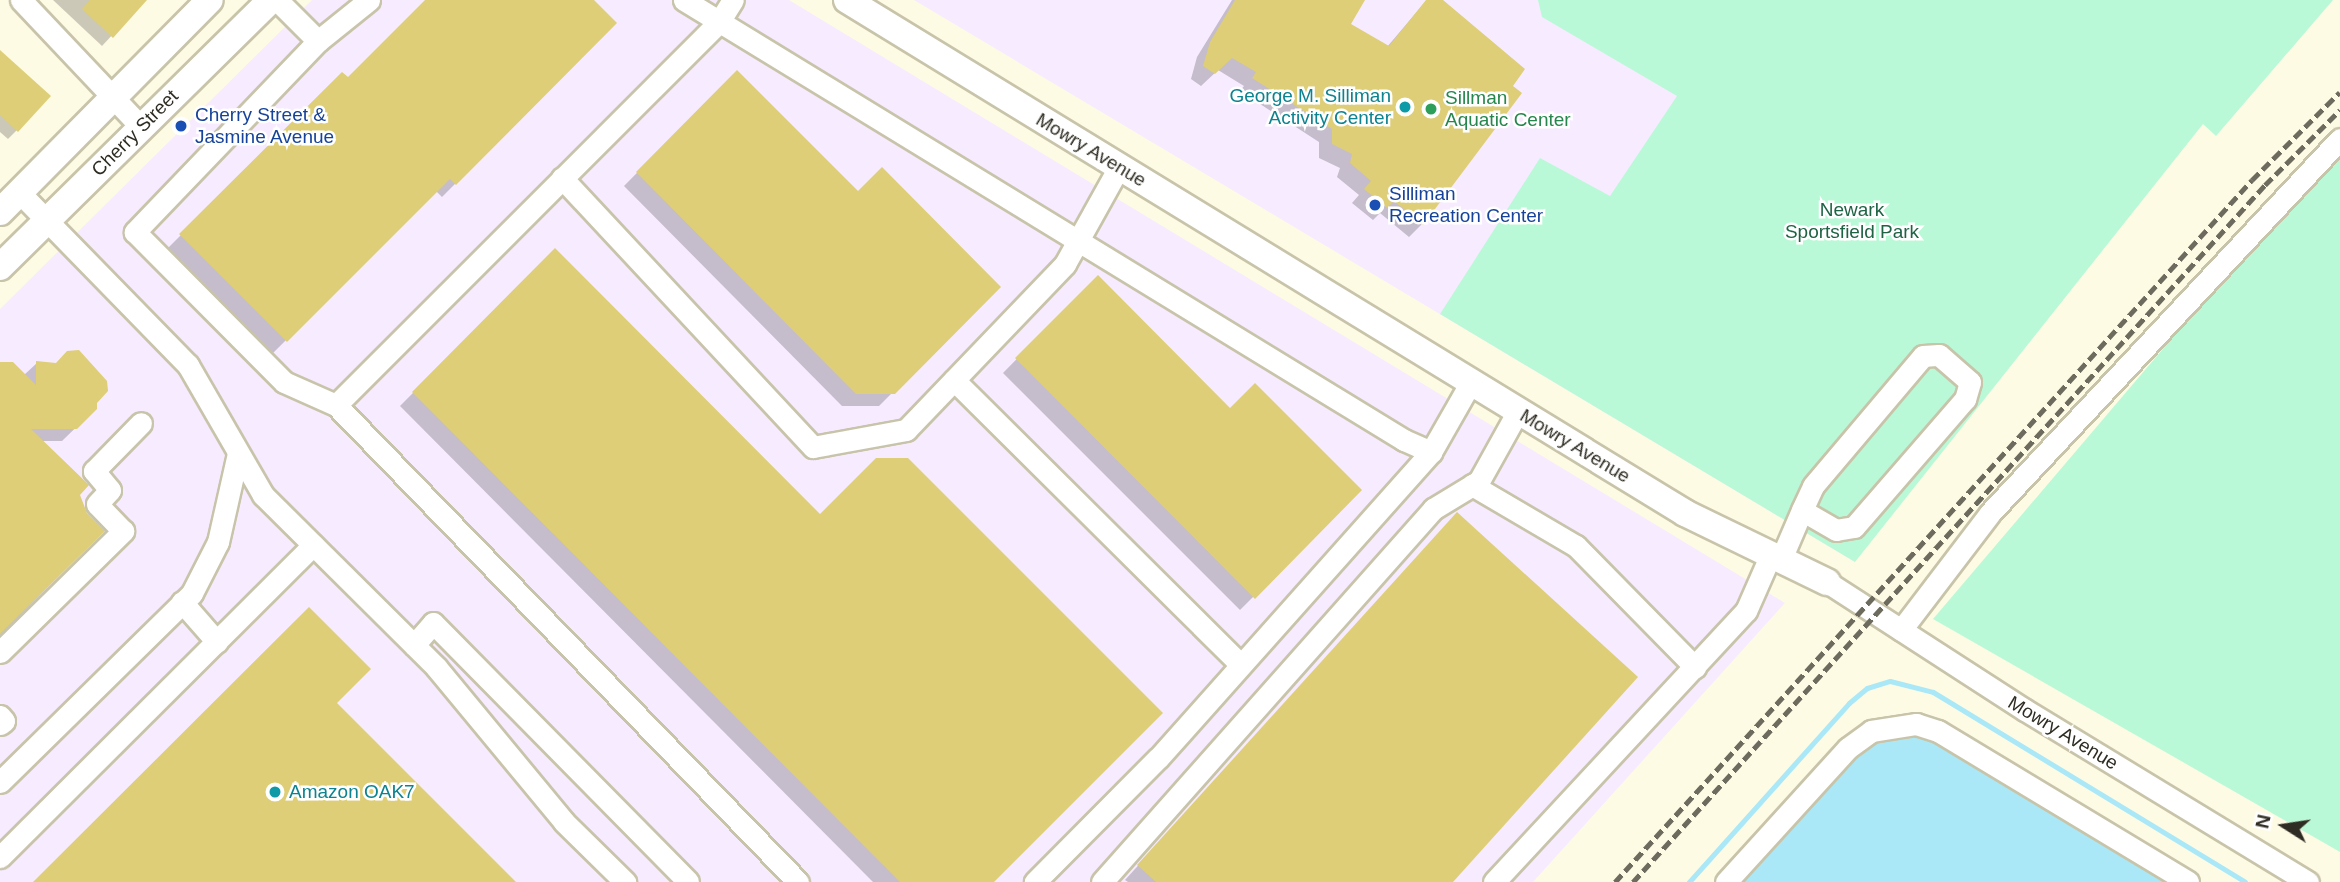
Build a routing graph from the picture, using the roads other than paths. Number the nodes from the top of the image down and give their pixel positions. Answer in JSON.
{"nodes":[{"id":1,"x":21,"y":0,"type":"edge"},
{"id":2,"x":210,"y":0,"type":"edge"},
{"id":3,"x":271,"y":0,"type":"edge"},
{"id":4,"x":277,"y":0,"type":"edge"},
{"id":5,"x":369,"y":0,"type":"edge"},
{"id":6,"x":684,"y":0,"type":"edge"},
{"id":7,"x":733,"y":0,"type":"edge"},
{"id":8,"x":847,"y":0,"type":"edge"},
{"id":9,"x":719,"y":22,"type":"junction"},
{"id":10,"x":318,"y":41,"type":"junction"},
{"id":11,"x":114,"y":98,"type":"junction"},
{"id":12,"x":141,"y":127,"type":"junction"},
{"id":13,"x":2340,"y":139,"type":"edge"},
{"id":14,"x":1119,"y":167,"type":"junction"},
{"id":15,"x":562,"y":178,"type":"junction"},
{"id":16,"x":19,"y":192,"type":"junction"},
{"id":17,"x":0,"y":212,"type":"edge"},
{"id":18,"x":49,"y":220,"type":"junction"},
{"id":19,"x":1079,"y":240,"type":"junction"},
{"id":20,"x":0,"y":267,"type":"edge"},
{"id":21,"x":954,"y":380,"type":"junction"},
{"id":22,"x":1471,"y":383,"type":"junction"},
{"id":23,"x":335,"y":405,"type":"junction"},
{"id":24,"x":1518,"y":411,"type":"junction"},
{"id":25,"x":141,"y":423,"type":"dead end"},
{"id":26,"x":1431,"y":452,"type":"junction"},
{"id":27,"x":239,"y":453,"type":"junction"},
{"id":28,"x":1472,"y":485,"type":"junction"},
{"id":29,"x":1802,"y":510,"type":"junction"},
{"id":30,"x":313,"y":545,"type":"junction"},
{"id":31,"x":1776,"y":556,"type":"junction"},
{"id":32,"x":1827,"y":582,"type":"joint"},
{"id":33,"x":182,"y":602,"type":"junction"},
{"id":34,"x":1901,"y":630,"type":"junction"},
{"id":35,"x":217,"y":642,"type":"junction"},
{"id":36,"x":414,"y":645,"type":"junction"},
{"id":37,"x":0,"y":652,"type":"edge"},
{"id":38,"x":1241,"y":666,"type":"junction"},
{"id":39,"x":1695,"y":667,"type":"junction"},
{"id":40,"x":0,"y":716,"type":"edge"},
{"id":41,"x":0,"y":724,"type":"edge"},
{"id":42,"x":0,"y":782,"type":"edge"},
{"id":43,"x":0,"y":858,"type":"edge"},
{"id":44,"x":625,"y":882,"type":"edge"},
{"id":45,"x":688,"y":882,"type":"edge"},
{"id":46,"x":798,"y":882,"type":"edge"},
{"id":47,"x":1035,"y":882,"type":"edge"},
{"id":48,"x":1102,"y":882,"type":"edge"},
{"id":49,"x":1494,"y":882,"type":"edge"},
{"id":50,"x":1726,"y":882,"type":"edge"},
{"id":51,"x":2188,"y":882,"type":"edge"},
{"id":52,"x":2308,"y":882,"type":"edge"}],
"edges":[{"from":1,"to":11,"type":"street"},
{"from":2,"to":11,"type":"main road","name":"Cherry Street"},
{"from":3,"to":12,"type":"main road","name":"Cherry Street"},
{"from":4,"to":10,"type":"street"},
{"from":5,"to":10,"type":"street"},
{"from":6,"to":9,"type":"street"},
{"from":7,"to":9,"type":"street"},
{"from":8,"to":14,"type":"main road","name":"Mowry Avenue"},
{"from":9,"to":15,"type":"street"},
{"from":9,"to":19,"type":"street"},
{"from":10,"to":23,"type":"street"},
{"from":11,"to":12,"type":"street"},
{"from":11,"to":16,"type":"main road","name":"Cherry Street"},
{"from":12,"to":18,"type":"main road","name":"Cherry Street"},
{"from":13,"to":34,"type":"street"},
{"from":14,"to":19,"type":"street"},
{"from":14,"to":22,"type":"main road","name":"Mowry Avenue"},
{"from":15,"to":21,"type":"street"},
{"from":15,"to":23,"type":"street"},
{"from":16,"to":17,"type":"main road","name":"Cherry Street"},
{"from":16,"to":18,"type":"street"},
{"from":18,"to":20,"type":"main road","name":"Cherry Street"},
{"from":18,"to":27,"type":"street"},
{"from":19,"to":21,"type":"street"},
{"from":19,"to":26,"type":"street"},
{"from":21,"to":38,"type":"street"},
{"from":22,"to":24,"type":"main road","name":"Mowry Avenue"},
{"from":22,"to":26,"type":"street"},
{"from":23,"to":46,"type":"street"},
{"from":24,"to":28,"type":"street"},
{"from":24,"to":31,"type":"main road","name":"Mowry Avenue"},
{"from":25,"to":37,"type":"street"},
{"from":26,"to":38,"type":"street"},
{"from":27,"to":30,"type":"street"},
{"from":27,"to":33,"type":"street"},
{"from":28,"to":39,"type":"street"},
{"from":28,"to":48,"type":"street"},
{"from":29,"to":29,"type":"street"},
{"from":29,"to":31,"type":"street"},
{"from":30,"to":35,"type":"street"},
{"from":30,"to":36,"type":"street"},
{"from":31,"to":32,"type":"main road","name":"Mowry Avenue"},
{"from":31,"to":39,"type":"street"},
{"from":32,"to":34,"type":"street","name":"Mowry Avenue"},
{"from":33,"to":35,"type":"street"},
{"from":33,"to":42,"type":"street"},
{"from":34,"to":52,"type":"street","name":"Mowry Avenue"},
{"from":35,"to":43,"type":"street"},
{"from":36,"to":44,"type":"street"},
{"from":36,"to":45,"type":"street"},
{"from":38,"to":47,"type":"street"},
{"from":39,"to":49,"type":"street"},
{"from":40,"to":41,"type":"street"},
{"from":50,"to":51,"type":"street"}]}
